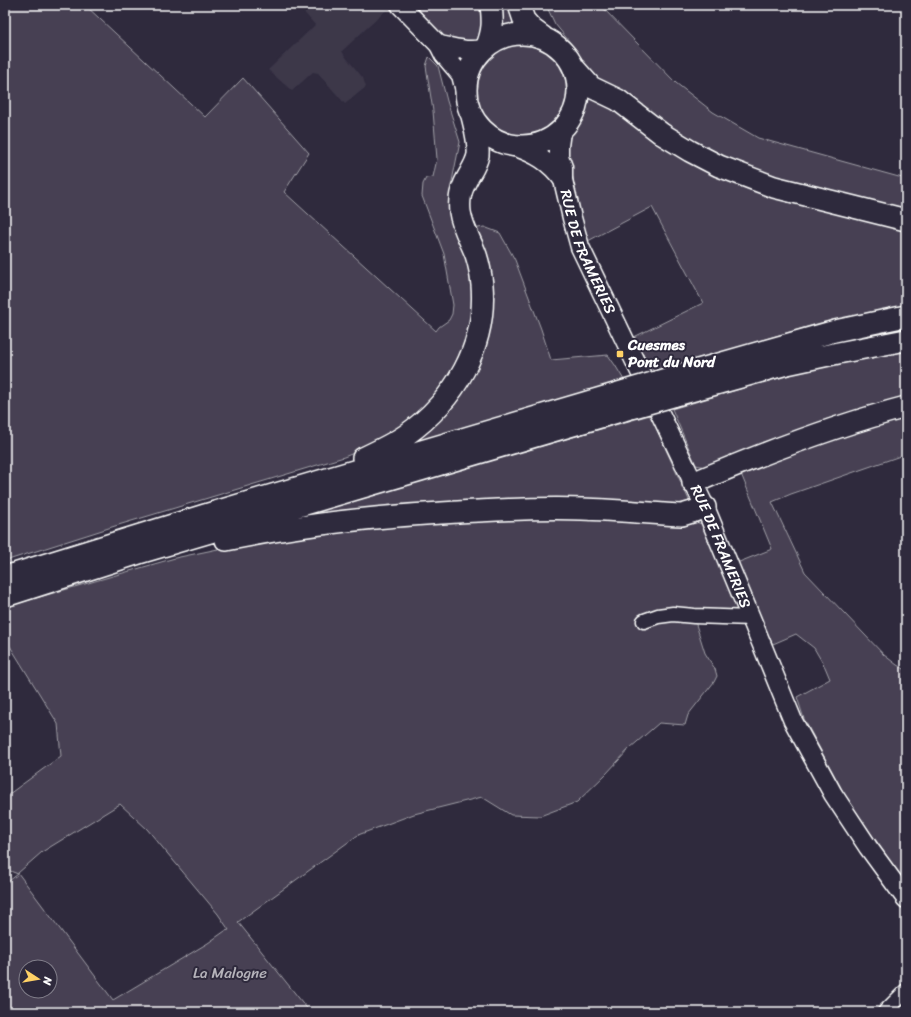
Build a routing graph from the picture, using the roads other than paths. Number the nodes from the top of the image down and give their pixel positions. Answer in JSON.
{"nodes":[{"id":1,"x":400,"y":5,"type":"edge"},
{"id":2,"x":491,"y":5,"type":"edge"},
{"id":3,"x":519,"y":5,"type":"edge"},
{"id":4,"x":543,"y":37,"type":"junction"},
{"id":5,"x":440,"y":45,"type":"junction"},
{"id":6,"x":485,"y":48,"type":"junction"},
{"id":7,"x":575,"y":69,"type":"junction"},
{"id":8,"x":465,"y":91,"type":"junction"},
{"id":9,"x":472,"y":116,"type":"junction"},
{"id":10,"x":561,"y":131,"type":"junction"},
{"id":11,"x":513,"y":146,"type":"junction"},
{"id":12,"x":563,"y":180,"type":"junction"},
{"id":13,"x":906,"y":220,"type":"edge"},
{"id":14,"x":906,"y":316,"type":"edge"},
{"id":15,"x":906,"y":340,"type":"edge"},
{"id":16,"x":670,"y":387,"type":"junction"},
{"id":17,"x":621,"y":402,"type":"junction"},
{"id":18,"x":906,"y":407,"type":"edge"},
{"id":19,"x":328,"y":479,"type":"junction"},
{"id":20,"x":693,"y":483,"type":"junction"},
{"id":21,"x":705,"y":507,"type":"junction"},
{"id":22,"x":139,"y":553,"type":"junction"},
{"id":23,"x":5,"y":577,"type":"edge"},
{"id":24,"x":5,"y":596,"type":"edge"},
{"id":25,"x":751,"y":618,"type":"junction"},
{"id":26,"x":644,"y":621,"type":"dead end"},
{"id":27,"x":906,"y":899,"type":"edge"},
{"id":28,"x":906,"y":991,"type":"edge"},
{"id":29,"x":885,"y":1012,"type":"edge"}],
"edges":[{"from":1,"to":5,"type":"main road"},
{"from":2,"to":6,"type":"highway"},
{"from":3,"to":4,"type":"highway"},
{"from":4,"to":6,"type":"highway"},
{"from":4,"to":7,"type":"highway"},
{"from":5,"to":6,"type":"main road"},
{"from":5,"to":8,"type":"main road"},
{"from":6,"to":8,"type":"highway"},
{"from":7,"to":10,"type":"highway"},
{"from":7,"to":13,"type":"highway"},
{"from":8,"to":9,"type":"highway"},
{"from":9,"to":11,"type":"highway"},
{"from":9,"to":19,"type":"highway"},
{"from":10,"to":11,"type":"highway"},
{"from":10,"to":12,"type":"main road","name":"RUE DE FRAMERIES"},
{"from":11,"to":12,"type":"main road","name":"RUE DE FRAMERIES"},
{"from":12,"to":20,"type":"main road","name":"RUE DE FRAMERIES"},
{"from":14,"to":16,"type":"highway"},
{"from":15,"to":16,"type":"highway"},
{"from":16,"to":17,"type":"highway","bridge":true},
{"from":17,"to":19,"type":"highway"},
{"from":17,"to":22,"type":"highway"},
{"from":18,"to":20,"type":"highway"},
{"from":19,"to":23,"type":"highway"},
{"from":20,"to":21,"type":"main road","name":"RUE DE FRAMERIES"},
{"from":21,"to":22,"type":"highway"},
{"from":21,"to":25,"type":"main road","name":"RUE DE FRAMERIES"},
{"from":22,"to":24,"type":"highway"},
{"from":25,"to":26,"type":"street"},
{"from":25,"to":27,"type":"main road","name":"RUE DE FRAMERIES"},
{"from":28,"to":29,"type":"street"}]}
